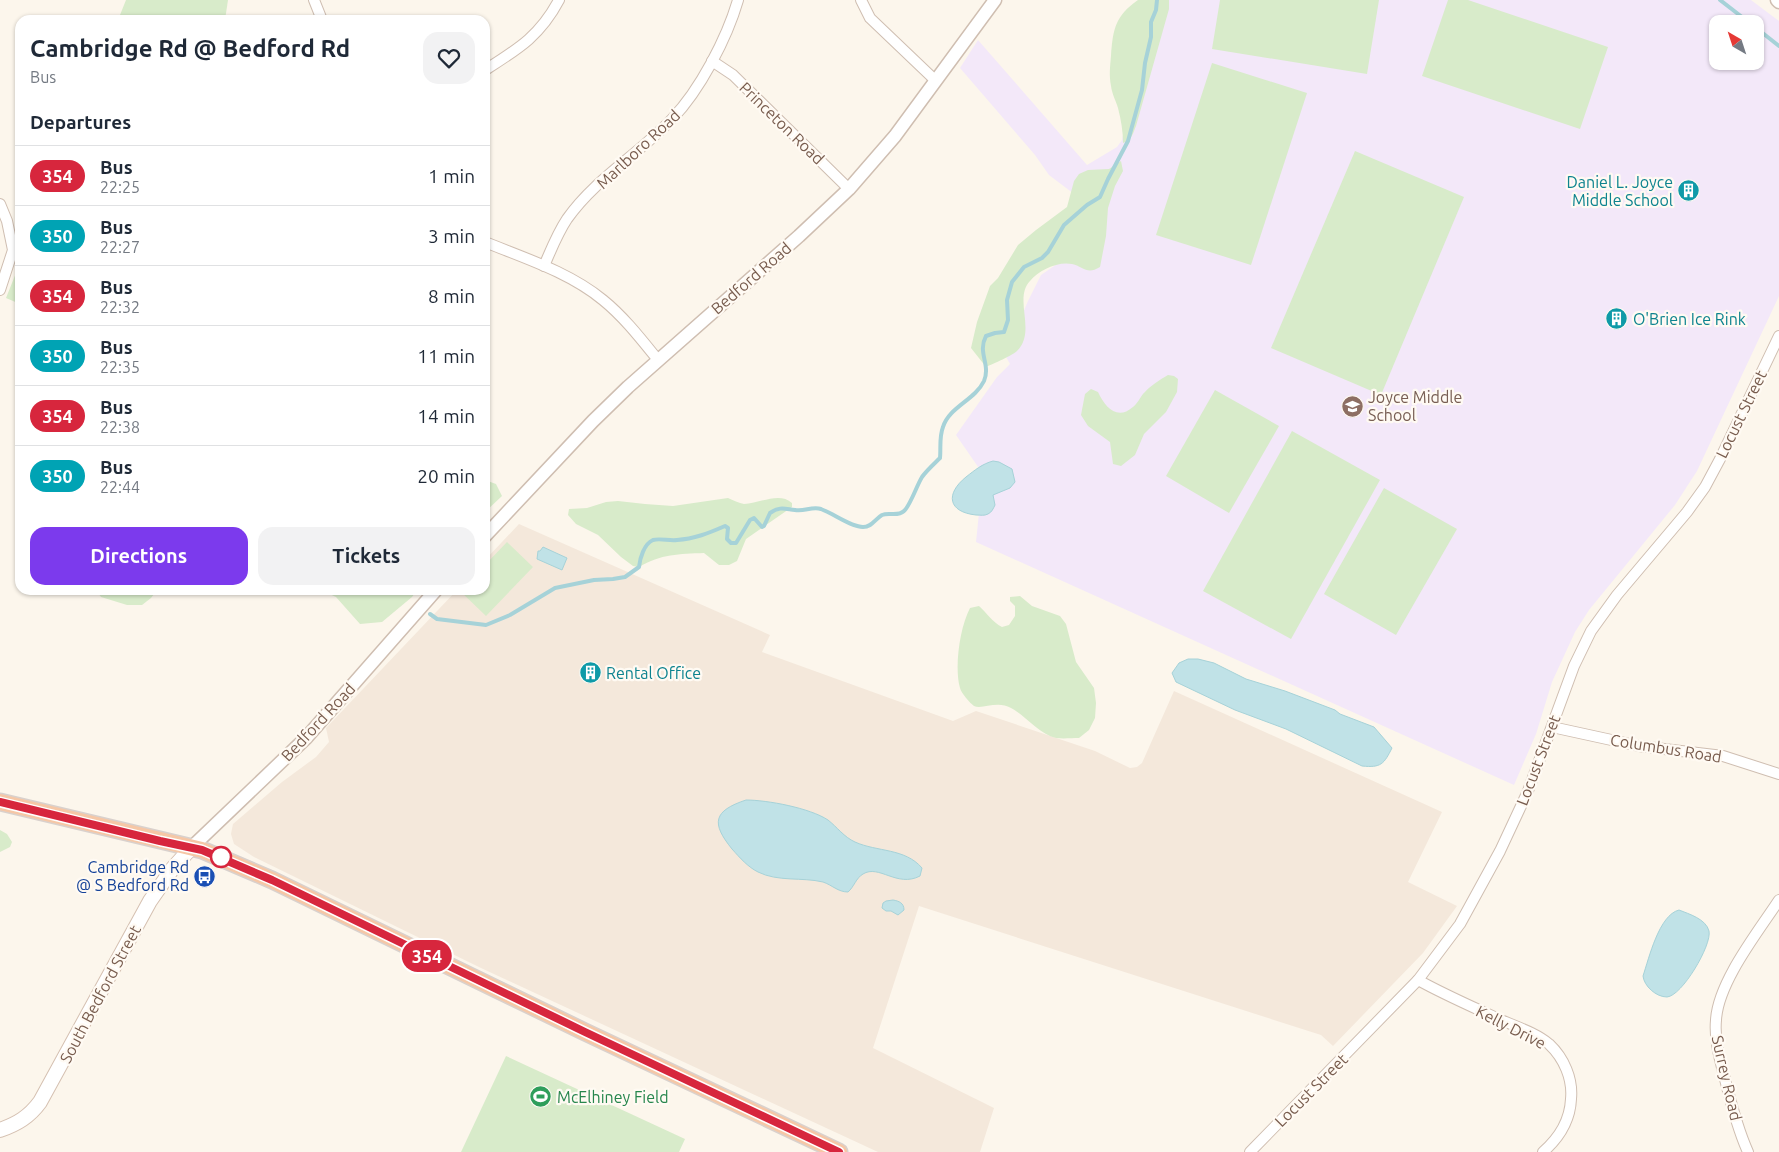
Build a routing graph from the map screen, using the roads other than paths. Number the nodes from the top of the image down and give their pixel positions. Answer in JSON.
{"nodes":[{"id":1,"x":314,"y":0,"type":"edge"},
{"id":2,"x":559,"y":0,"type":"edge"},
{"id":3,"x":738,"y":0,"type":"edge"},
{"id":4,"x":861,"y":0,"type":"edge"},
{"id":5,"x":995,"y":0,"type":"edge"},
{"id":6,"x":320,"y":15,"type":"edge"},
{"id":7,"x":712,"y":61,"type":"junction"},
{"id":8,"x":490,"y":67,"type":"edge"},
{"id":9,"x":936,"y":81,"type":"junction"},
{"id":10,"x":849,"y":189,"type":"junction"},
{"id":11,"x":0,"y":204,"type":"edge"},
{"id":12,"x":490,"y":244,"type":"edge"},
{"id":13,"x":544,"y":266,"type":"junction"},
{"id":14,"x":0,"y":290,"type":"edge"},
{"id":15,"x":1779,"y":336,"type":"edge"},
{"id":16,"x":658,"y":360,"type":"junction"},
{"id":17,"x":490,"y":531,"type":"edge"},
{"id":18,"x":432,"y":595,"type":"edge"},
{"id":19,"x":1552,"y":727,"type":"junction"},
{"id":20,"x":1779,"y":774,"type":"edge"},
{"id":21,"x":0,"y":802,"type":"edge"},
{"id":22,"x":192,"y":847,"type":"junction"},
{"id":23,"x":1779,"y":900,"type":"edge"},
{"id":24,"x":1418,"y":980,"type":"junction"},
{"id":25,"x":0,"y":1130,"type":"edge"},
{"id":26,"x":839,"y":1152,"type":"edge"},
{"id":27,"x":1250,"y":1152,"type":"edge"},
{"id":28,"x":1543,"y":1152,"type":"edge"},
{"id":29,"x":1748,"y":1152,"type":"edge"}],
"edges":[{"from":1,"to":6,"type":"street"},
{"from":2,"to":8,"type":"street"},
{"from":3,"to":7,"type":"street","name":"Marlboro Road"},
{"from":4,"to":9,"type":"street"},
{"from":5,"to":9,"type":"street","name":"Bedford Road"},
{"from":7,"to":10,"type":"street","name":"Princeton Road"},
{"from":7,"to":13,"type":"street","name":"Marlboro Road"},
{"from":9,"to":10,"type":"street","name":"Bedford Road"},
{"from":10,"to":16,"type":"street","name":"Bedford Road"},
{"from":11,"to":14,"type":"street"},
{"from":12,"to":13,"type":"street"},
{"from":13,"to":16,"type":"street"},
{"from":15,"to":19,"type":"street","name":"Locust Street"},
{"from":16,"to":17,"type":"street","name":"Bedford Road"},
{"from":18,"to":22,"type":"street","name":"Bedford Road"},
{"from":19,"to":20,"type":"street","name":"Columbus Road"},
{"from":19,"to":24,"type":"street","name":"Locust Street"},
{"from":21,"to":22,"type":"highway"},
{"from":22,"to":25,"type":"main road","name":"South Bedford Street"},
{"from":22,"to":26,"type":"highway"},
{"from":23,"to":29,"type":"street","name":"Surrey Road"},
{"from":24,"to":27,"type":"street","name":"Locust Street"},
{"from":24,"to":28,"type":"street","name":"Kelly Drive"}]}
